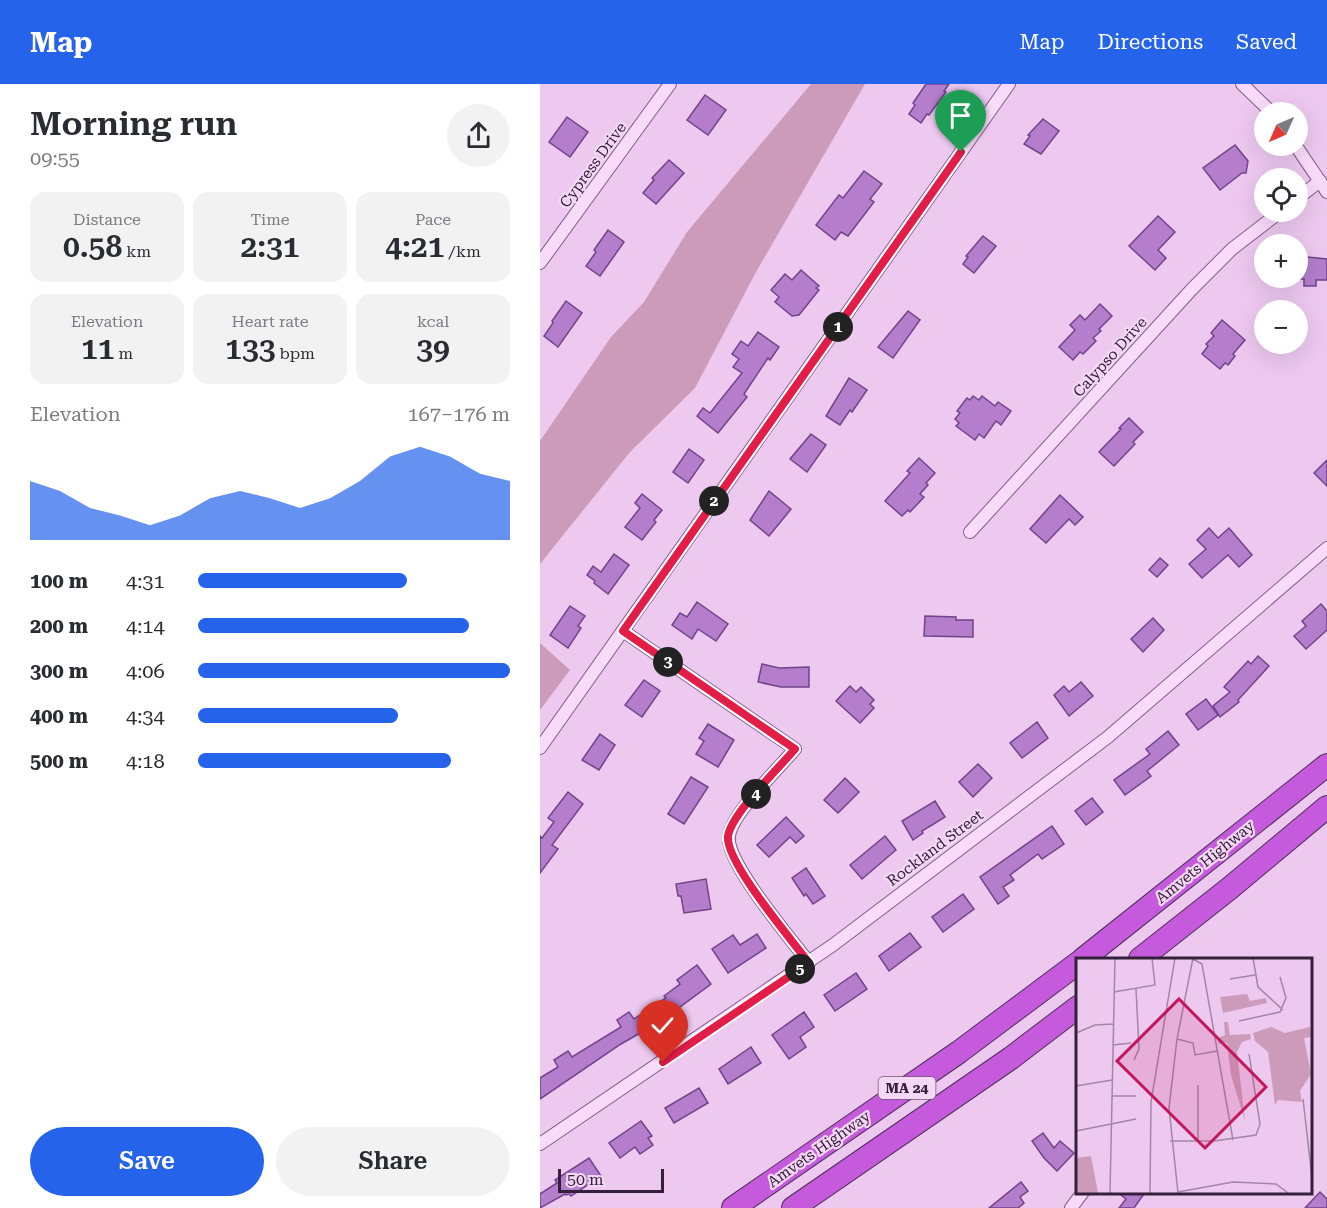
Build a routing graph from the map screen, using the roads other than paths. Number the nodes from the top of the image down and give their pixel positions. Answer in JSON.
{"nodes":[{"id":1,"x":670,"y":84,"type":"edge"},
{"id":2,"x":1009,"y":84,"type":"edge"},
{"id":3,"x":1242,"y":84,"type":"edge"},
{"id":4,"x":1261,"y":102,"type":"edge"},
{"id":5,"x":1303,"y":156,"type":"edge"},
{"id":6,"x":1320,"y":181,"type":"junction"},
{"id":7,"x":1308,"y":190,"type":"edge"},
{"id":8,"x":1327,"y":192,"type":"edge"},
{"id":9,"x":1267,"y":222,"type":"edge"},
{"id":10,"x":540,"y":263,"type":"edge"},
{"id":11,"x":970,"y":532,"type":"dead end"},
{"id":12,"x":1327,"y":548,"type":"edge"},
{"id":13,"x":623,"y":631,"type":"junction"},
{"id":14,"x":540,"y":748,"type":"edge"},
{"id":15,"x":1327,"y":765,"type":"edge"},
{"id":16,"x":1327,"y":807,"type":"edge"},
{"id":17,"x":1084,"y":958,"type":"edge"},
{"id":18,"x":1141,"y":958,"type":"edge"},
{"id":19,"x":809,"y":963,"type":"junction"},
{"id":20,"x":1076,"y":964,"type":"edge"},
{"id":21,"x":1076,"y":1009,"type":"edge"},
{"id":22,"x":540,"y":1144,"type":"edge"},
{"id":23,"x":1082,"y":1193,"type":"edge"},
{"id":24,"x":734,"y":1208,"type":"edge"},
{"id":25,"x":793,"y":1208,"type":"edge"},
{"id":26,"x":1071,"y":1208,"type":"edge"}],
"edges":[{"from":1,"to":10,"type":"street","name":"Cypress Drive"},
{"from":2,"to":13,"type":"street"},
{"from":3,"to":4,"type":"street"},
{"from":5,"to":6,"type":"street"},
{"from":6,"to":7,"type":"street"},
{"from":6,"to":8,"type":"street"},
{"from":9,"to":11,"type":"street","name":"Calypso Drive"},
{"from":12,"to":19,"type":"street","name":"Rockland Street"},
{"from":13,"to":14,"type":"street"},
{"from":13,"to":19,"type":"street"},
{"from":15,"to":17,"type":"highway","name":"Amvets Highway"},
{"from":16,"to":18,"type":"highway"},
{"from":19,"to":22,"type":"street","name":"Rockland Street"},
{"from":20,"to":24,"type":"highway","name":"Amvets Highway","number":"MA 24"},
{"from":21,"to":25,"type":"highway","number":"MA 24"},
{"from":23,"to":26,"type":"street"}]}
